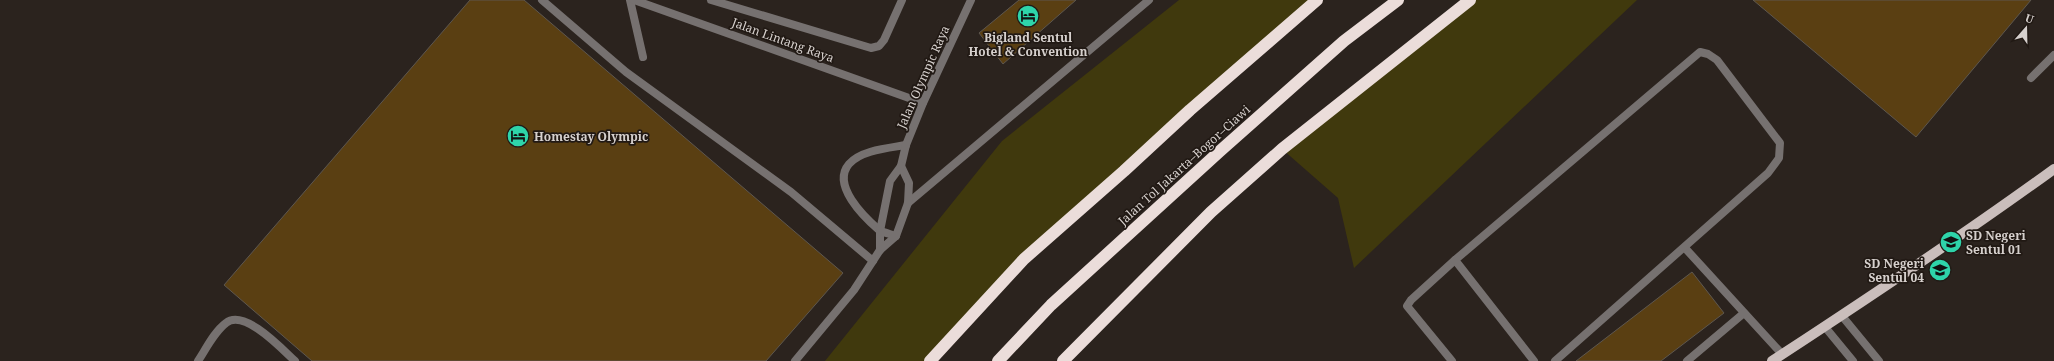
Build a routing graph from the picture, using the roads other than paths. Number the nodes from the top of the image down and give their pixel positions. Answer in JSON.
{"nodes":[{"id":1,"x":542,"y":0,"type":"edge"},
{"id":2,"x":630,"y":0,"type":"edge"},
{"id":3,"x":634,"y":0,"type":"edge"},
{"id":4,"x":711,"y":0,"type":"edge"},
{"id":5,"x":902,"y":0,"type":"edge"},
{"id":6,"x":971,"y":0,"type":"edge"},
{"id":7,"x":1149,"y":0,"type":"edge"},
{"id":8,"x":1317,"y":0,"type":"edge"},
{"id":9,"x":1398,"y":0,"type":"edge"},
{"id":10,"x":1470,"y":0,"type":"edge"},
{"id":11,"x":2054,"y":55,"type":"edge"},
{"id":12,"x":643,"y":57,"type":"dead end"},
{"id":13,"x":2031,"y":78,"type":"dead end"},
{"id":14,"x":923,"y":104,"type":"junction"},
{"id":15,"x":906,"y":145,"type":"junction"},
{"id":16,"x":901,"y":166,"type":"junction"},
{"id":17,"x":2054,"y":169,"type":"edge"},
{"id":18,"x":908,"y":203,"type":"junction"},
{"id":19,"x":880,"y":230,"type":"junction"},
{"id":20,"x":896,"y":236,"type":"junction"},
{"id":21,"x":1684,"y":248,"type":"junction"},
{"id":22,"x":880,"y":250,"type":"junction"},
{"id":23,"x":1455,"y":260,"type":"junction"},
{"id":24,"x":873,"y":261,"type":"junction"},
{"id":25,"x":1744,"y":312,"type":"junction"},
{"id":26,"x":1842,"y":316,"type":"junction"},
{"id":27,"x":1824,"y":327,"type":"junction"},
{"id":28,"x":1782,"y":354,"type":"junction"},
{"id":29,"x":198,"y":361,"type":"edge"},
{"id":30,"x":295,"y":361,"type":"edge"},
{"id":31,"x":795,"y":361,"type":"edge"},
{"id":32,"x":930,"y":361,"type":"edge"},
{"id":33,"x":998,"y":361,"type":"edge"},
{"id":34,"x":1063,"y":361,"type":"edge"},
{"id":35,"x":1452,"y":361,"type":"edge"},
{"id":36,"x":1534,"y":361,"type":"edge"},
{"id":37,"x":1555,"y":361,"type":"edge"},
{"id":38,"x":1687,"y":361,"type":"edge"},
{"id":39,"x":1772,"y":361,"type":"edge"},
{"id":40,"x":1853,"y":361,"type":"edge"},
{"id":41,"x":1879,"y":361,"type":"edge"}],
"edges":[{"from":1,"to":24,"type":"street"},
{"from":2,"to":12,"type":"street"},
{"from":3,"to":14,"type":"street","name":"Jalan Lintang Raya"},
{"from":4,"to":5,"type":"street"},
{"from":6,"to":14,"type":"street","name":"Jalan Olympic Raya"},
{"from":7,"to":18,"type":"street"},
{"from":8,"to":32,"type":"highway"},
{"from":9,"to":33,"type":"highway","name":"Jalan Tol Jakarta–Bogor–Ciawi"},
{"from":10,"to":34,"type":"highway"},
{"from":11,"to":13,"type":"street"},
{"from":14,"to":15,"type":"street","name":"Jalan Olympic Raya"},
{"from":15,"to":16,"type":"street","name":"Jalan Olympic Raya"},
{"from":15,"to":19,"type":"street"},
{"from":16,"to":18,"type":"street"},
{"from":16,"to":19,"type":"street","name":"Jalan Olympic Raya"},
{"from":17,"to":26,"type":"main road"},
{"from":18,"to":20,"type":"street"},
{"from":19,"to":20,"type":"street"},
{"from":19,"to":22,"type":"street","name":"Jalan Olympic Raya"},
{"from":20,"to":22,"type":"street"},
{"from":21,"to":23,"type":"street"},
{"from":21,"to":25,"type":"street"},
{"from":21,"to":37,"type":"street"},
{"from":22,"to":24,"type":"street"},
{"from":23,"to":35,"type":"street"},
{"from":23,"to":36,"type":"street"},
{"from":24,"to":31,"type":"street"},
{"from":25,"to":28,"type":"street"},
{"from":25,"to":38,"type":"street"},
{"from":26,"to":27,"type":"main road"},
{"from":26,"to":41,"type":"street"},
{"from":27,"to":28,"type":"main road"},
{"from":27,"to":40,"type":"street"},
{"from":28,"to":39,"type":"main road"},
{"from":29,"to":30,"type":"street"}]}
